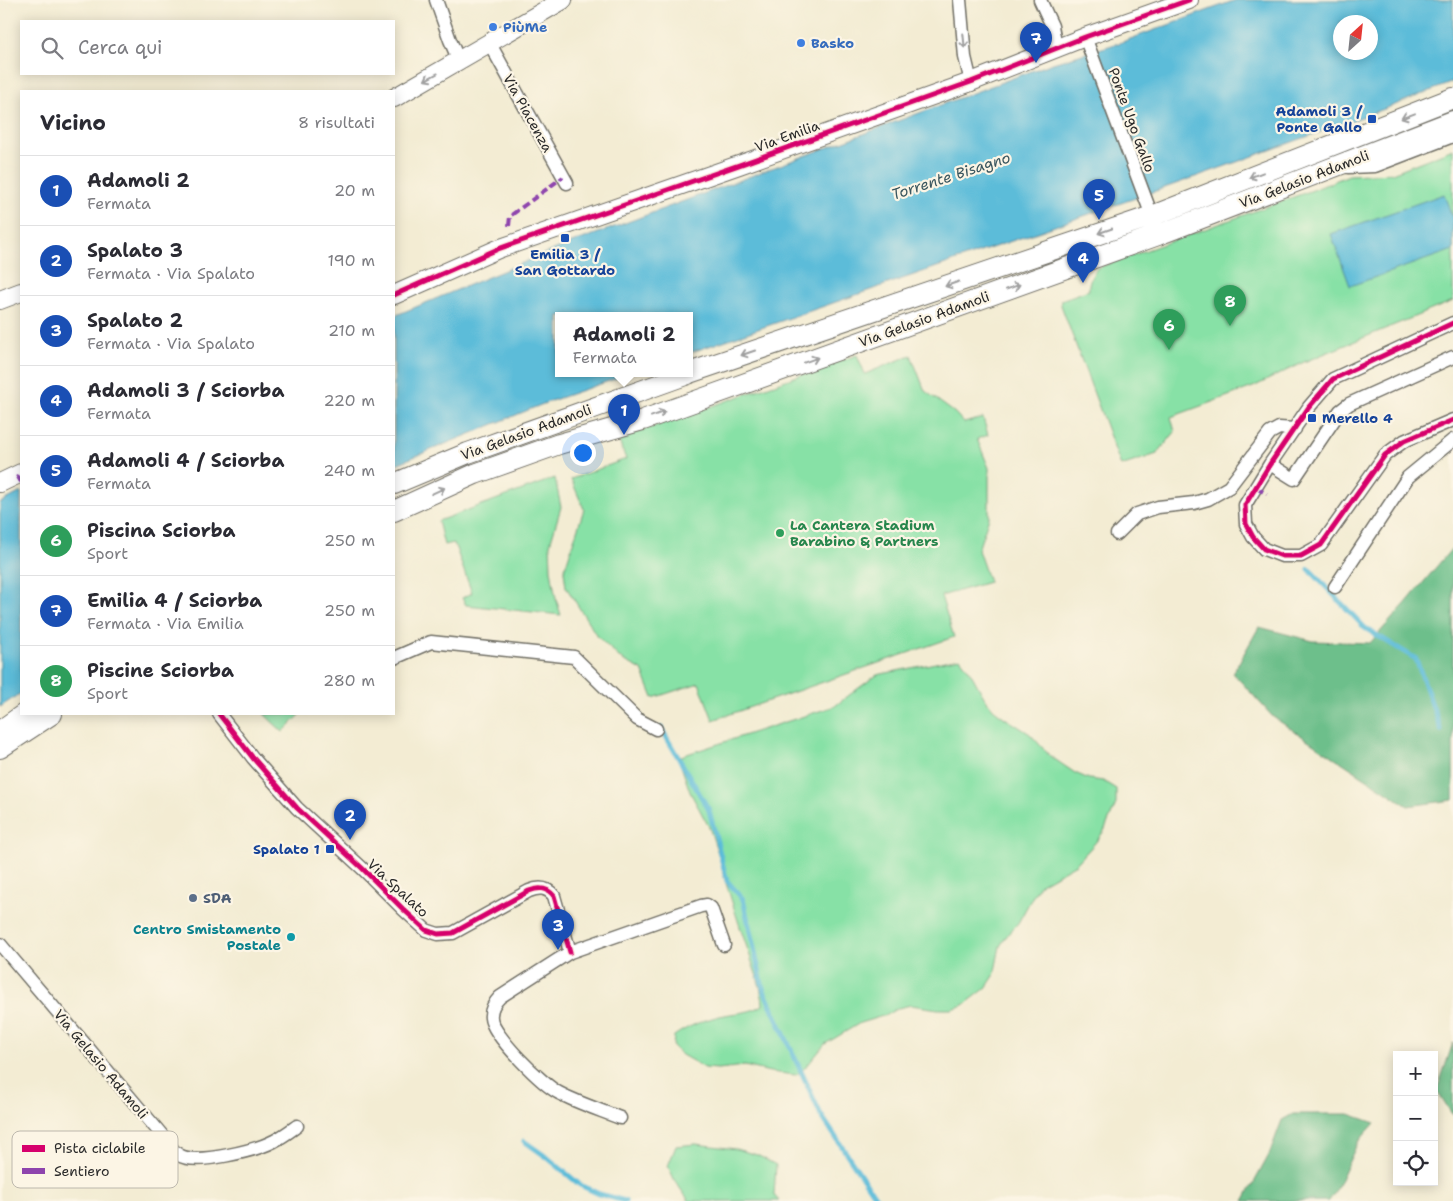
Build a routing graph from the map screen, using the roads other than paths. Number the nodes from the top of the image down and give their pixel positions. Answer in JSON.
{"nodes":[{"id":1,"x":436,"y":0,"type":"edge"},
{"id":2,"x":563,"y":0,"type":"edge"},
{"id":3,"x":960,"y":0,"type":"edge"},
{"id":4,"x":1040,"y":0,"type":"edge"},
{"id":5,"x":1189,"y":0,"type":"edge"},
{"id":6,"x":1087,"y":43,"type":"junction"},
{"id":7,"x":490,"y":44,"type":"junction"},
{"id":8,"x":1056,"y":48,"type":"junction"},
{"id":9,"x":459,"y":61,"type":"junction"},
{"id":10,"x":971,"y":82,"type":"junction"},
{"id":11,"x":395,"y":97,"type":"edge"},
{"id":12,"x":1453,"y":98,"type":"edge"},
{"id":13,"x":1453,"y":121,"type":"edge"},
{"id":14,"x":1453,"y":136,"type":"edge"},
{"id":15,"x":1335,"y":167,"type":"junction"},
{"id":16,"x":568,"y":183,"type":"dead end"},
{"id":17,"x":1149,"y":209,"type":"junction"},
{"id":18,"x":1176,"y":229,"type":"junction"},
{"id":19,"x":20,"y":292,"type":"edge"},
{"id":20,"x":395,"y":295,"type":"edge"},
{"id":21,"x":0,"y":300,"type":"edge"},
{"id":22,"x":1453,"y":323,"type":"edge"},
{"id":23,"x":1453,"y":357,"type":"edge"},
{"id":24,"x":693,"y":372,"type":"edge"},
{"id":25,"x":680,"y":377,"type":"edge"},
{"id":26,"x":1453,"y":420,"type":"edge"},
{"id":27,"x":1295,"y":430,"type":"junction"},
{"id":28,"x":1453,"y":440,"type":"edge"},
{"id":29,"x":1270,"y":464,"type":"junction"},
{"id":30,"x":20,"y":473,"type":"edge"},
{"id":31,"x":0,"y":483,"type":"edge"},
{"id":32,"x":395,"y":484,"type":"edge"},
{"id":33,"x":395,"y":511,"type":"edge"},
{"id":34,"x":1118,"y":534,"type":"dead end"},
{"id":35,"x":1335,"y":587,"type":"dead end"},
{"id":36,"x":395,"y":658,"type":"edge"},
{"id":37,"x":23,"y":715,"type":"edge"},
{"id":38,"x":50,"y":715,"type":"edge"},
{"id":39,"x":220,"y":715,"type":"edge"},
{"id":40,"x":656,"y":729,"type":"dead end"},
{"id":41,"x":0,"y":731,"type":"edge"},
{"id":42,"x":0,"y":748,"type":"edge"},
{"id":43,"x":0,"y":944,"type":"edge"},
{"id":44,"x":724,"y":945,"type":"dead end"},
{"id":45,"x":570,"y":952,"type":"junction"},
{"id":46,"x":620,"y":1118,"type":"dead end"},
{"id":47,"x":297,"y":1126,"type":"dead end"},
{"id":48,"x":158,"y":1131,"type":"edge"},
{"id":49,"x":178,"y":1154,"type":"edge"}],
"edges":[{"from":1,"to":9,"type":"street"},
{"from":2,"to":7,"type":"main road"},
{"from":3,"to":10,"type":"street","one_way":true},
{"from":4,"to":8,"type":"street"},
{"from":5,"to":6,"type":"main road","name":"Via Emilia"},
{"from":6,"to":8,"type":"main road","name":"Via Emilia"},
{"from":6,"to":17,"type":"street","name":"Ponte Ugo Gallo"},
{"from":7,"to":9,"type":"main road"},
{"from":7,"to":16,"type":"street","name":"Via Piacenza"},
{"from":8,"to":10,"type":"main road","name":"Via Emilia"},
{"from":9,"to":11,"type":"main road","one_way":true},
{"from":10,"to":20,"type":"main road","name":"Via Emilia"},
{"from":12,"to":17,"type":"main road","name":"Via Gelasio Adamoli","one_way":true},
{"from":13,"to":15,"type":"main road","name":"Via Gelasio Adamoli"},
{"from":14,"to":15,"type":"street"},
{"from":15,"to":18,"type":"main road","name":"Via Gelasio Adamoli"},
{"from":17,"to":18,"type":"street"},
{"from":17,"to":24,"type":"main road","name":"Via Gelasio Adamoli","one_way":true},
{"from":33,"to":18,"type":"main road","name":"Via Gelasio Adamoli","one_way":true},
{"from":19,"to":21,"type":"main road"},
{"from":22,"to":27,"type":"street"},
{"from":23,"to":29,"type":"street"},
{"from":25,"to":32,"type":"main road","name":"Via Gelasio Adamoli"},
{"from":26,"to":29,"type":"street"},
{"from":27,"to":29,"type":"street"},
{"from":27,"to":34,"type":"street"},
{"from":28,"to":35,"type":"street"},
{"from":30,"to":31,"type":"main road"},
{"from":36,"to":40,"type":"street"},
{"from":37,"to":41,"type":"main road"},
{"from":38,"to":42,"type":"main road"},
{"from":39,"to":45,"type":"street","name":"Via Spalato"},
{"from":43,"to":48,"type":"street","name":"Via Gelasio Adamoli"},
{"from":44,"to":45,"type":"street"},
{"from":45,"to":46,"type":"street"},
{"from":47,"to":49,"type":"street","name":"Via Gelasio Adamoli"}]}
